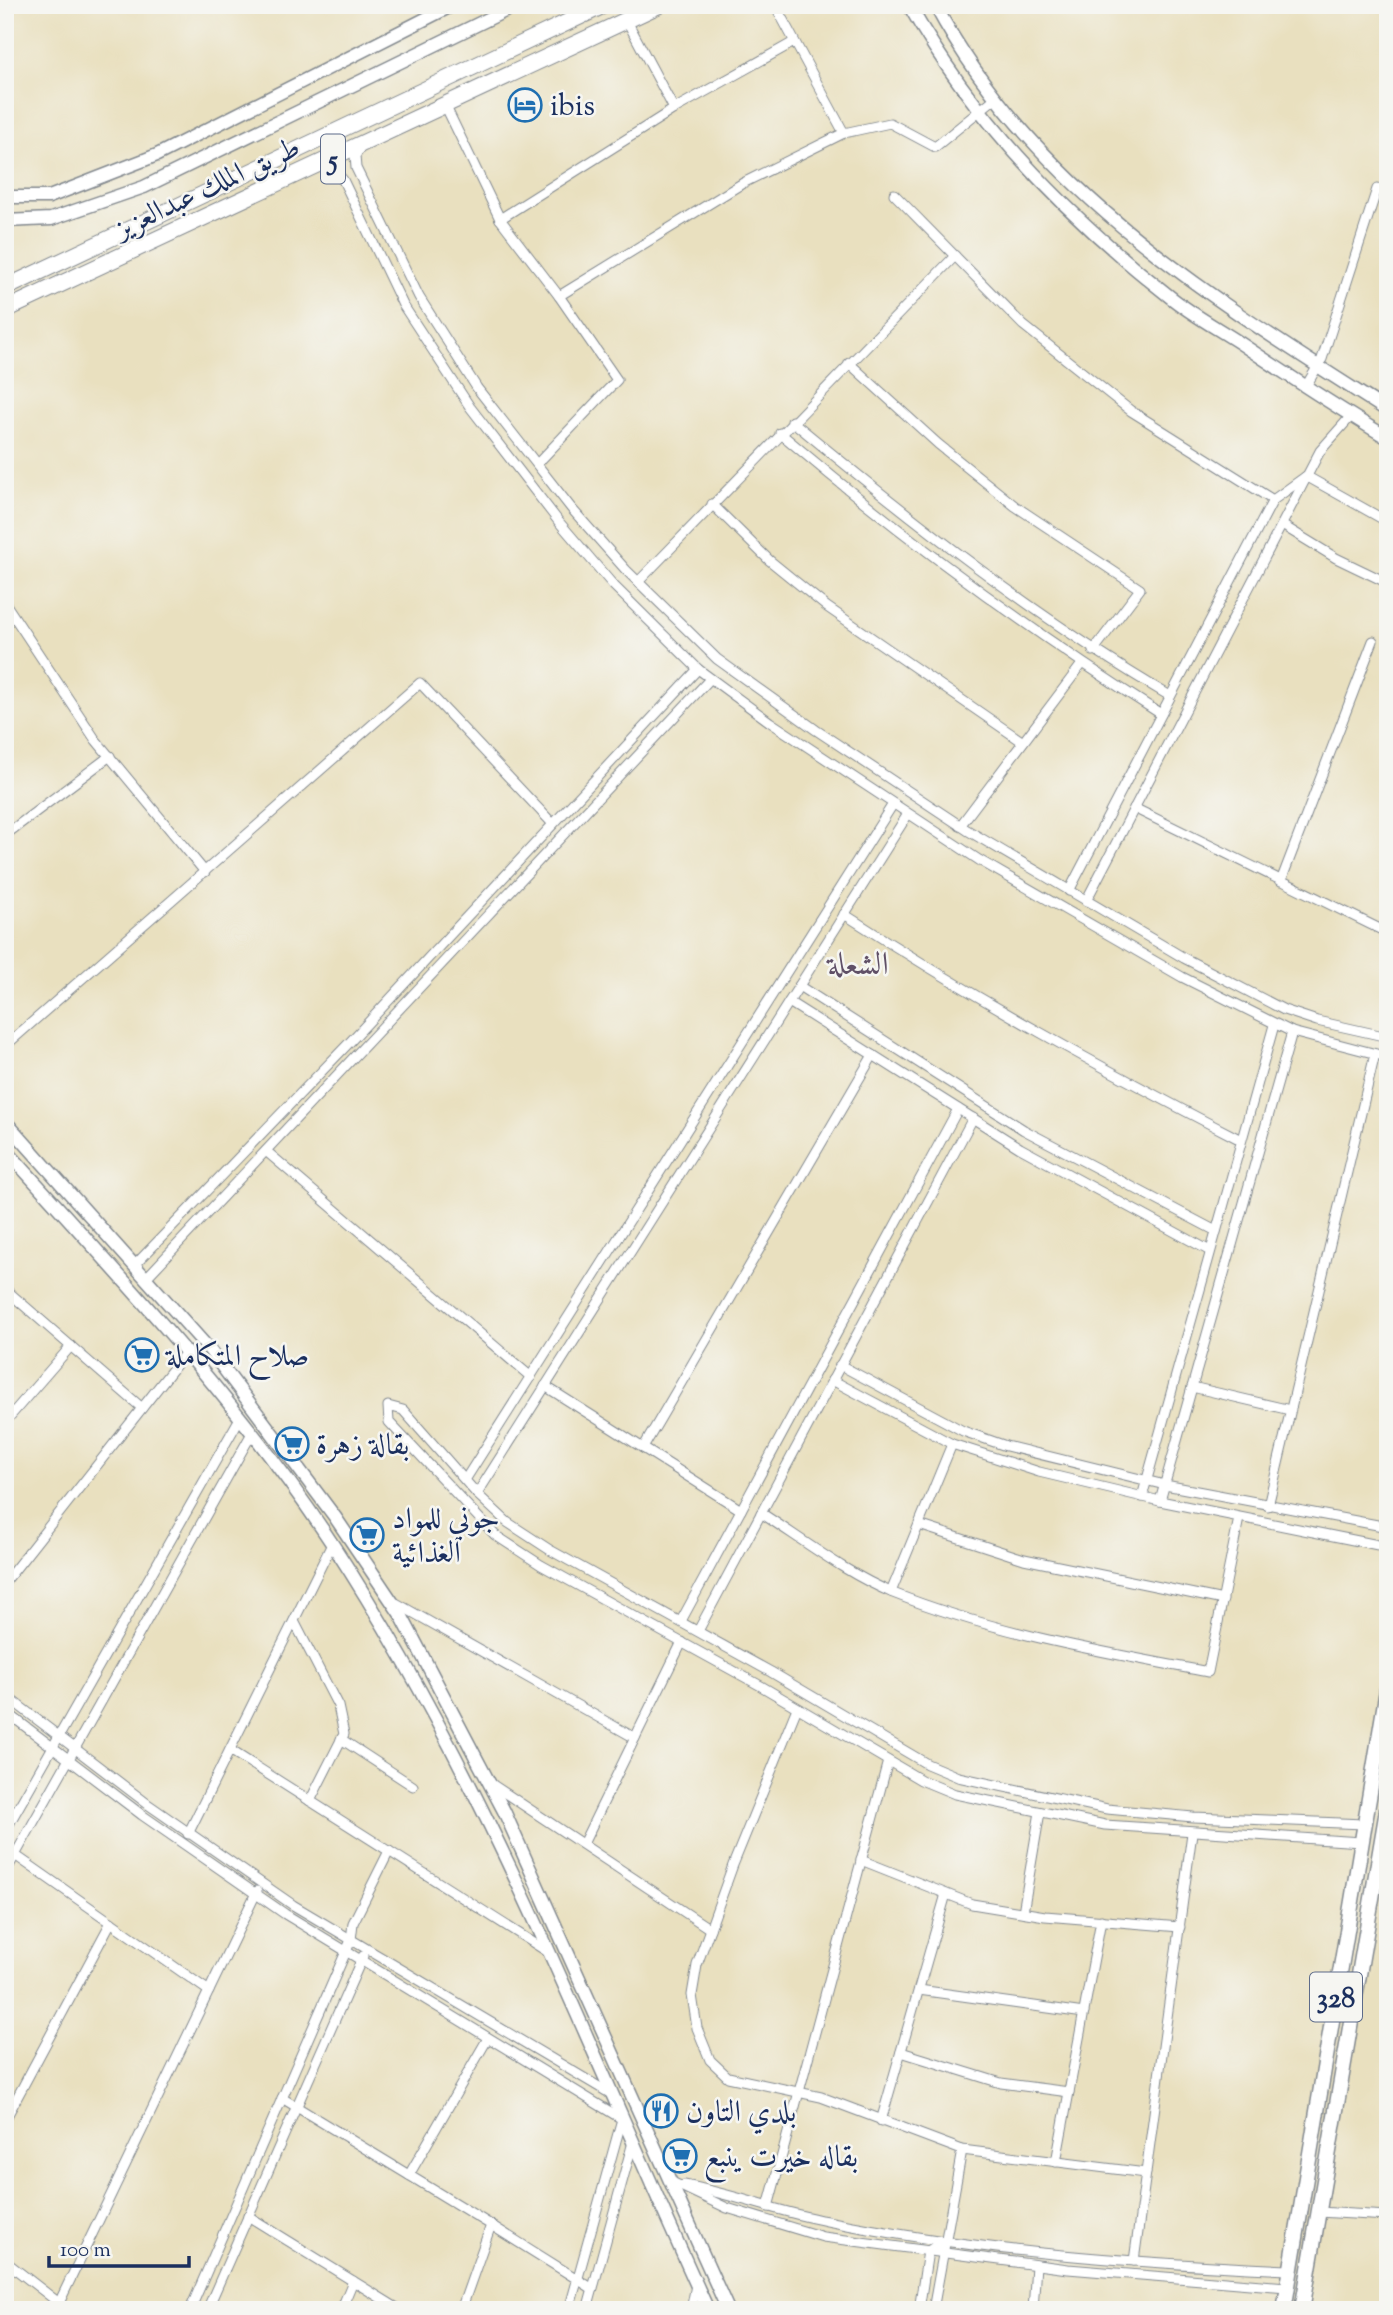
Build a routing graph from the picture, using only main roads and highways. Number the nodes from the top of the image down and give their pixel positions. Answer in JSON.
{"nodes":[{"id":1,"x":604,"y":5,"type":"edge"},
{"id":2,"x":659,"y":5,"type":"edge"},
{"id":3,"x":5,"y":288,"type":"edge"},
{"id":4,"x":5,"y":310,"type":"edge"},
{"id":5,"x":1388,"y":1684,"type":"edge"},
{"id":6,"x":1388,"y":1804,"type":"edge"},
{"id":7,"x":1284,"y":2310,"type":"edge"},
{"id":8,"x":1302,"y":2310,"type":"edge"}],
"edges":[{"from":1,"to":3,"type":"highway","name":"طريق الملك عبدالعزيز","number":"5"},
{"from":2,"to":4,"type":"highway","name":"طريق الملك عبدالعزيز","number":"5"},
{"from":5,"to":7,"type":"main road","number":"328"},
{"from":6,"to":8,"type":"main road"}]}
